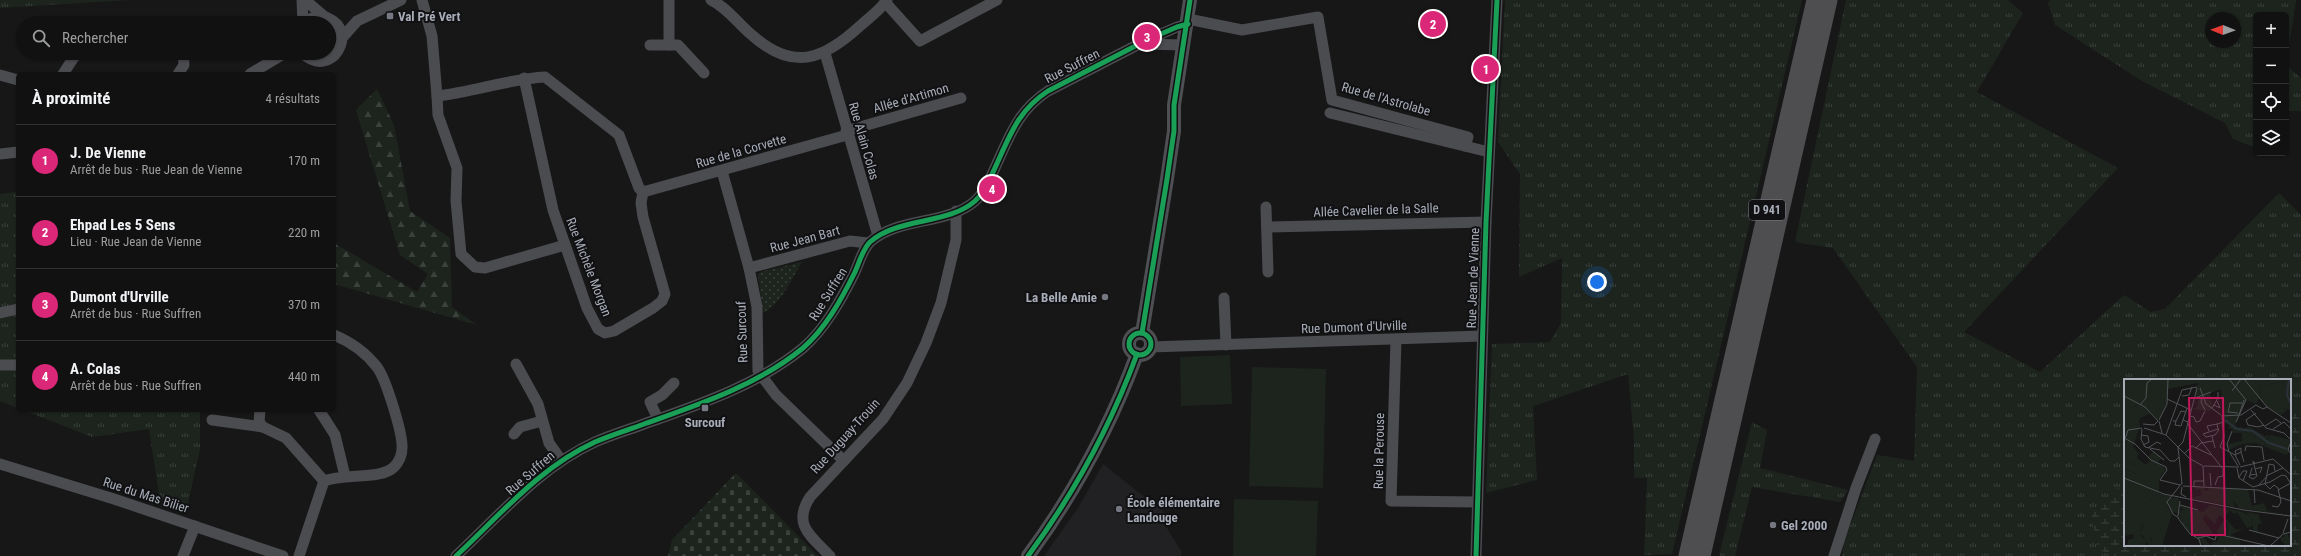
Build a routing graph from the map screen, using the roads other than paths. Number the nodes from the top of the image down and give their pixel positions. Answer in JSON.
{"nodes":[{"id":1,"x":302,"y":0,"type":"edge"},
{"id":2,"x":305,"y":0,"type":"edge"},
{"id":3,"x":401,"y":0,"type":"edge"},
{"id":4,"x":422,"y":0,"type":"edge"},
{"id":5,"x":669,"y":0,"type":"edge"},
{"id":6,"x":711,"y":0,"type":"edge"},
{"id":7,"x":997,"y":0,"type":"edge"},
{"id":8,"x":1190,"y":0,"type":"edge"},
{"id":9,"x":1497,"y":0,"type":"edge"},
{"id":10,"x":1815,"y":0,"type":"edge"},
{"id":11,"x":1829,"y":0,"type":"edge"},
{"id":12,"x":886,"y":1,"type":"edge"},
{"id":13,"x":303,"y":16,"type":"edge"},
{"id":14,"x":324,"y":16,"type":"edge"},
{"id":15,"x":336,"y":20,"type":"edge"},
{"id":16,"x":358,"y":21,"type":"junction"},
{"id":17,"x":1188,"y":22,"type":"junction"},
{"id":18,"x":336,"y":27,"type":"edge"},
{"id":19,"x":342,"y":38,"type":"junction"},
{"id":20,"x":1139,"y":44,"type":"junction"},
{"id":21,"x":650,"y":45,"type":"dead end"},
{"id":22,"x":669,"y":45,"type":"junction"},
{"id":23,"x":1184,"y":45,"type":"junction"},
{"id":24,"x":825,"y":53,"type":"junction"},
{"id":25,"x":336,"y":54,"type":"edge"},
{"id":26,"x":72,"y":60,"type":"edge"},
{"id":27,"x":184,"y":60,"type":"edge"},
{"id":28,"x":274,"y":60,"type":"edge"},
{"id":29,"x":315,"y":60,"type":"edge"},
{"id":30,"x":326,"y":60,"type":"edge"},
{"id":31,"x":64,"y":72,"type":"edge"},
{"id":32,"x":179,"y":72,"type":"edge"},
{"id":33,"x":253,"y":72,"type":"edge"},
{"id":34,"x":704,"y":73,"type":"dead end"},
{"id":35,"x":0,"y":75,"type":"edge"},
{"id":36,"x":524,"y":78,"type":"junction"},
{"id":37,"x":16,"y":79,"type":"edge"},
{"id":38,"x":437,"y":96,"type":"junction"},
{"id":39,"x":961,"y":98,"type":"dead end"},
{"id":40,"x":1330,"y":113,"type":"dead end"},
{"id":41,"x":847,"y":133,"type":"junction"},
{"id":42,"x":1464,"y":146,"type":"junction"},
{"id":43,"x":16,"y":152,"type":"edge"},
{"id":44,"x":1489,"y":152,"type":"junction"},
{"id":45,"x":0,"y":154,"type":"edge"},
{"id":46,"x":722,"y":172,"type":"junction"},
{"id":47,"x":643,"y":192,"type":"junction"},
{"id":48,"x":1266,"y":207,"type":"dead end"},
{"id":49,"x":956,"y":212,"type":"junction"},
{"id":50,"x":1486,"y":222,"type":"junction"},
{"id":51,"x":1267,"y":227,"type":"junction"},
{"id":52,"x":878,"y":236,"type":"junction"},
{"id":53,"x":868,"y":243,"type":"junction"},
{"id":54,"x":565,"y":245,"type":"junction"},
{"id":55,"x":749,"y":268,"type":"junction"},
{"id":56,"x":1268,"y":272,"type":"dead end"},
{"id":57,"x":1224,"y":298,"type":"dead end"},
{"id":58,"x":16,"y":309,"type":"edge"},
{"id":59,"x":0,"y":313,"type":"edge"},
{"id":60,"x":1142,"y":333,"type":"junction"},
{"id":61,"x":336,"y":336,"type":"edge"},
{"id":62,"x":1482,"y":336,"type":"junction"},
{"id":63,"x":1396,"y":340,"type":"junction"},
{"id":64,"x":1226,"y":345,"type":"junction"},
{"id":65,"x":1150,"y":347,"type":"junction"},
{"id":66,"x":1136,"y":354,"type":"junction"},
{"id":67,"x":516,"y":364,"type":"dead end"},
{"id":68,"x":0,"y":365,"type":"edge"},
{"id":69,"x":16,"y":365,"type":"edge"},
{"id":70,"x":761,"y":376,"type":"junction"},
{"id":71,"x":674,"y":382,"type":"dead end"},
{"id":72,"x":260,"y":412,"type":"edge"},
{"id":73,"x":320,"y":412,"type":"edge"},
{"id":74,"x":658,"y":419,"type":"junction"},
{"id":75,"x":212,"y":420,"type":"dead end"},
{"id":76,"x":542,"y":421,"type":"junction"},
{"id":77,"x":263,"y":427,"type":"junction"},
{"id":78,"x":514,"y":434,"type":"dead end"},
{"id":79,"x":1875,"y":439,"type":"dead end"},
{"id":80,"x":560,"y":460,"type":"junction"},
{"id":81,"x":844,"y":461,"type":"junction"},
{"id":82,"x":1,"y":462,"type":"edge"},
{"id":83,"x":345,"y":476,"type":"junction"},
{"id":84,"x":324,"y":480,"type":"junction"},
{"id":85,"x":1477,"y":502,"type":"junction"},
{"id":86,"x":194,"y":526,"type":"junction"},
{"id":87,"x":183,"y":556,"type":"edge"},
{"id":88,"x":283,"y":556,"type":"edge"},
{"id":89,"x":300,"y":556,"type":"edge"},
{"id":90,"x":456,"y":556,"type":"edge"},
{"id":91,"x":830,"y":556,"type":"edge"},
{"id":92,"x":1028,"y":556,"type":"edge"},
{"id":93,"x":1476,"y":556,"type":"edge"},
{"id":94,"x":1688,"y":556,"type":"edge"},
{"id":95,"x":1702,"y":556,"type":"edge"},
{"id":96,"x":1834,"y":556,"type":"edge"}],
"edges":[{"from":1,"to":13,"type":"street"},
{"from":2,"to":14,"type":"street"},
{"from":3,"to":16,"type":"street"},
{"from":4,"to":38,"type":"street"},
{"from":5,"to":22,"type":"street"},
{"from":6,"to":24,"type":"street"},
{"from":7,"to":12,"type":"street"},
{"from":8,"to":17,"type":"main road"},
{"from":9,"to":44,"type":"street","name":"Rue Jean de Vienne"},
{"from":10,"to":94,"type":"highway","number":"D 941"},
{"from":11,"to":95,"type":"highway","number":"D 941"},
{"from":12,"to":24,"type":"street"},
{"from":15,"to":16,"type":"street"},
{"from":16,"to":19,"type":"street"},
{"from":17,"to":20,"type":"street","name":"Rue Suffren"},
{"from":17,"to":23,"type":"main road"},
{"from":17,"to":42,"type":"street","name":"Rue de l'Astrolabe"},
{"from":18,"to":19,"type":"street"},
{"from":19,"to":25,"type":"street"},
{"from":20,"to":23,"type":"street","name":"Rue Suffren"},
{"from":20,"to":49,"type":"street","name":"Rue Suffren"},
{"from":21,"to":22,"type":"street"},
{"from":22,"to":34,"type":"street"},
{"from":23,"to":60,"type":"main road"},
{"from":24,"to":41,"type":"street","name":"Rue Alain Colas"},
{"from":26,"to":31,"type":"street"},
{"from":27,"to":32,"type":"street"},
{"from":28,"to":33,"type":"street"},
{"from":29,"to":30,"type":"street"},
{"from":35,"to":37,"type":"street"},
{"from":36,"to":38,"type":"street"},
{"from":36,"to":47,"type":"street"},
{"from":36,"to":54,"type":"street","name":"Rue Michèle Morgan"},
{"from":38,"to":54,"type":"street"},
{"from":39,"to":41,"type":"street","name":"Allée d'Artimon"},
{"from":40,"to":42,"type":"street","name":"Rue de l'Astrolabe"},
{"from":41,"to":46,"type":"street","name":"Rue de la Corvette"},
{"from":41,"to":52,"type":"street","name":"Rue Alain Colas"},
{"from":42,"to":44,"type":"street","name":"Rue de l'Astrolabe"},
{"from":43,"to":45,"type":"street"},
{"from":44,"to":50,"type":"street","name":"Rue Jean de Vienne"},
{"from":46,"to":47,"type":"street","name":"Rue de la Corvette"},
{"from":46,"to":55,"type":"street","name":"Rue Surcouf"},
{"from":47,"to":54,"type":"street","name":"Rue Michèle Morgan"},
{"from":48,"to":51,"type":"street"},
{"from":49,"to":52,"type":"street","name":"Rue Suffren"},
{"from":49,"to":81,"type":"street","name":"Rue Duguay-Trouin"},
{"from":50,"to":51,"type":"street","name":"Allée Cavelier de la Salle"},
{"from":50,"to":62,"type":"street","name":"Rue Jean de Vienne"},
{"from":51,"to":56,"type":"street"},
{"from":52,"to":53,"type":"street","name":"Rue Suffren"},
{"from":53,"to":55,"type":"street","name":"Rue Jean Bart"},
{"from":53,"to":70,"type":"street","name":"Rue Suffren"},
{"from":55,"to":70,"type":"street","name":"Rue Surcouf"},
{"from":57,"to":64,"type":"street"},
{"from":58,"to":59,"type":"street"},
{"from":60,"to":65,"type":"main road"},
{"from":60,"to":66,"type":"main road"},
{"from":61,"to":83,"type":"street"},
{"from":62,"to":63,"type":"street","name":"Rue Dumont d'Urville"},
{"from":62,"to":85,"type":"street","name":"Rue Jean de Vienne"},
{"from":63,"to":64,"type":"street","name":"Rue Dumont d'Urville"},
{"from":63,"to":85,"type":"street","name":"Rue la Perouse"},
{"from":64,"to":65,"type":"street","name":"Rue Dumont d'Urville"},
{"from":65,"to":66,"type":"main road"},
{"from":66,"to":92,"type":"main road"},
{"from":67,"to":76,"type":"street"},
{"from":68,"to":69,"type":"street"},
{"from":70,"to":74,"type":"street","name":"Rue Suffren"},
{"from":70,"to":81,"type":"street","name":"Rue Surcouf"},
{"from":71,"to":74,"type":"street"},
{"from":72,"to":77,"type":"street"},
{"from":73,"to":83,"type":"street"},
{"from":74,"to":80,"type":"street","name":"Rue Suffren"},
{"from":75,"to":77,"type":"street"},
{"from":76,"to":78,"type":"street"},
{"from":76,"to":80,"type":"street"},
{"from":77,"to":84,"type":"street"},
{"from":79,"to":96,"type":"street"},
{"from":80,"to":90,"type":"street","name":"Rue Suffren"},
{"from":81,"to":91,"type":"street","name":"Rue Duguay-Trouin"},
{"from":82,"to":86,"type":"street","name":"Rue du Mas Bilier"},
{"from":83,"to":84,"type":"street"},
{"from":84,"to":89,"type":"street"},
{"from":85,"to":93,"type":"street","name":"Rue Jean de Vienne"},
{"from":86,"to":87,"type":"street"},
{"from":86,"to":88,"type":"street","name":"Rue du Mas Bilier"}]}
